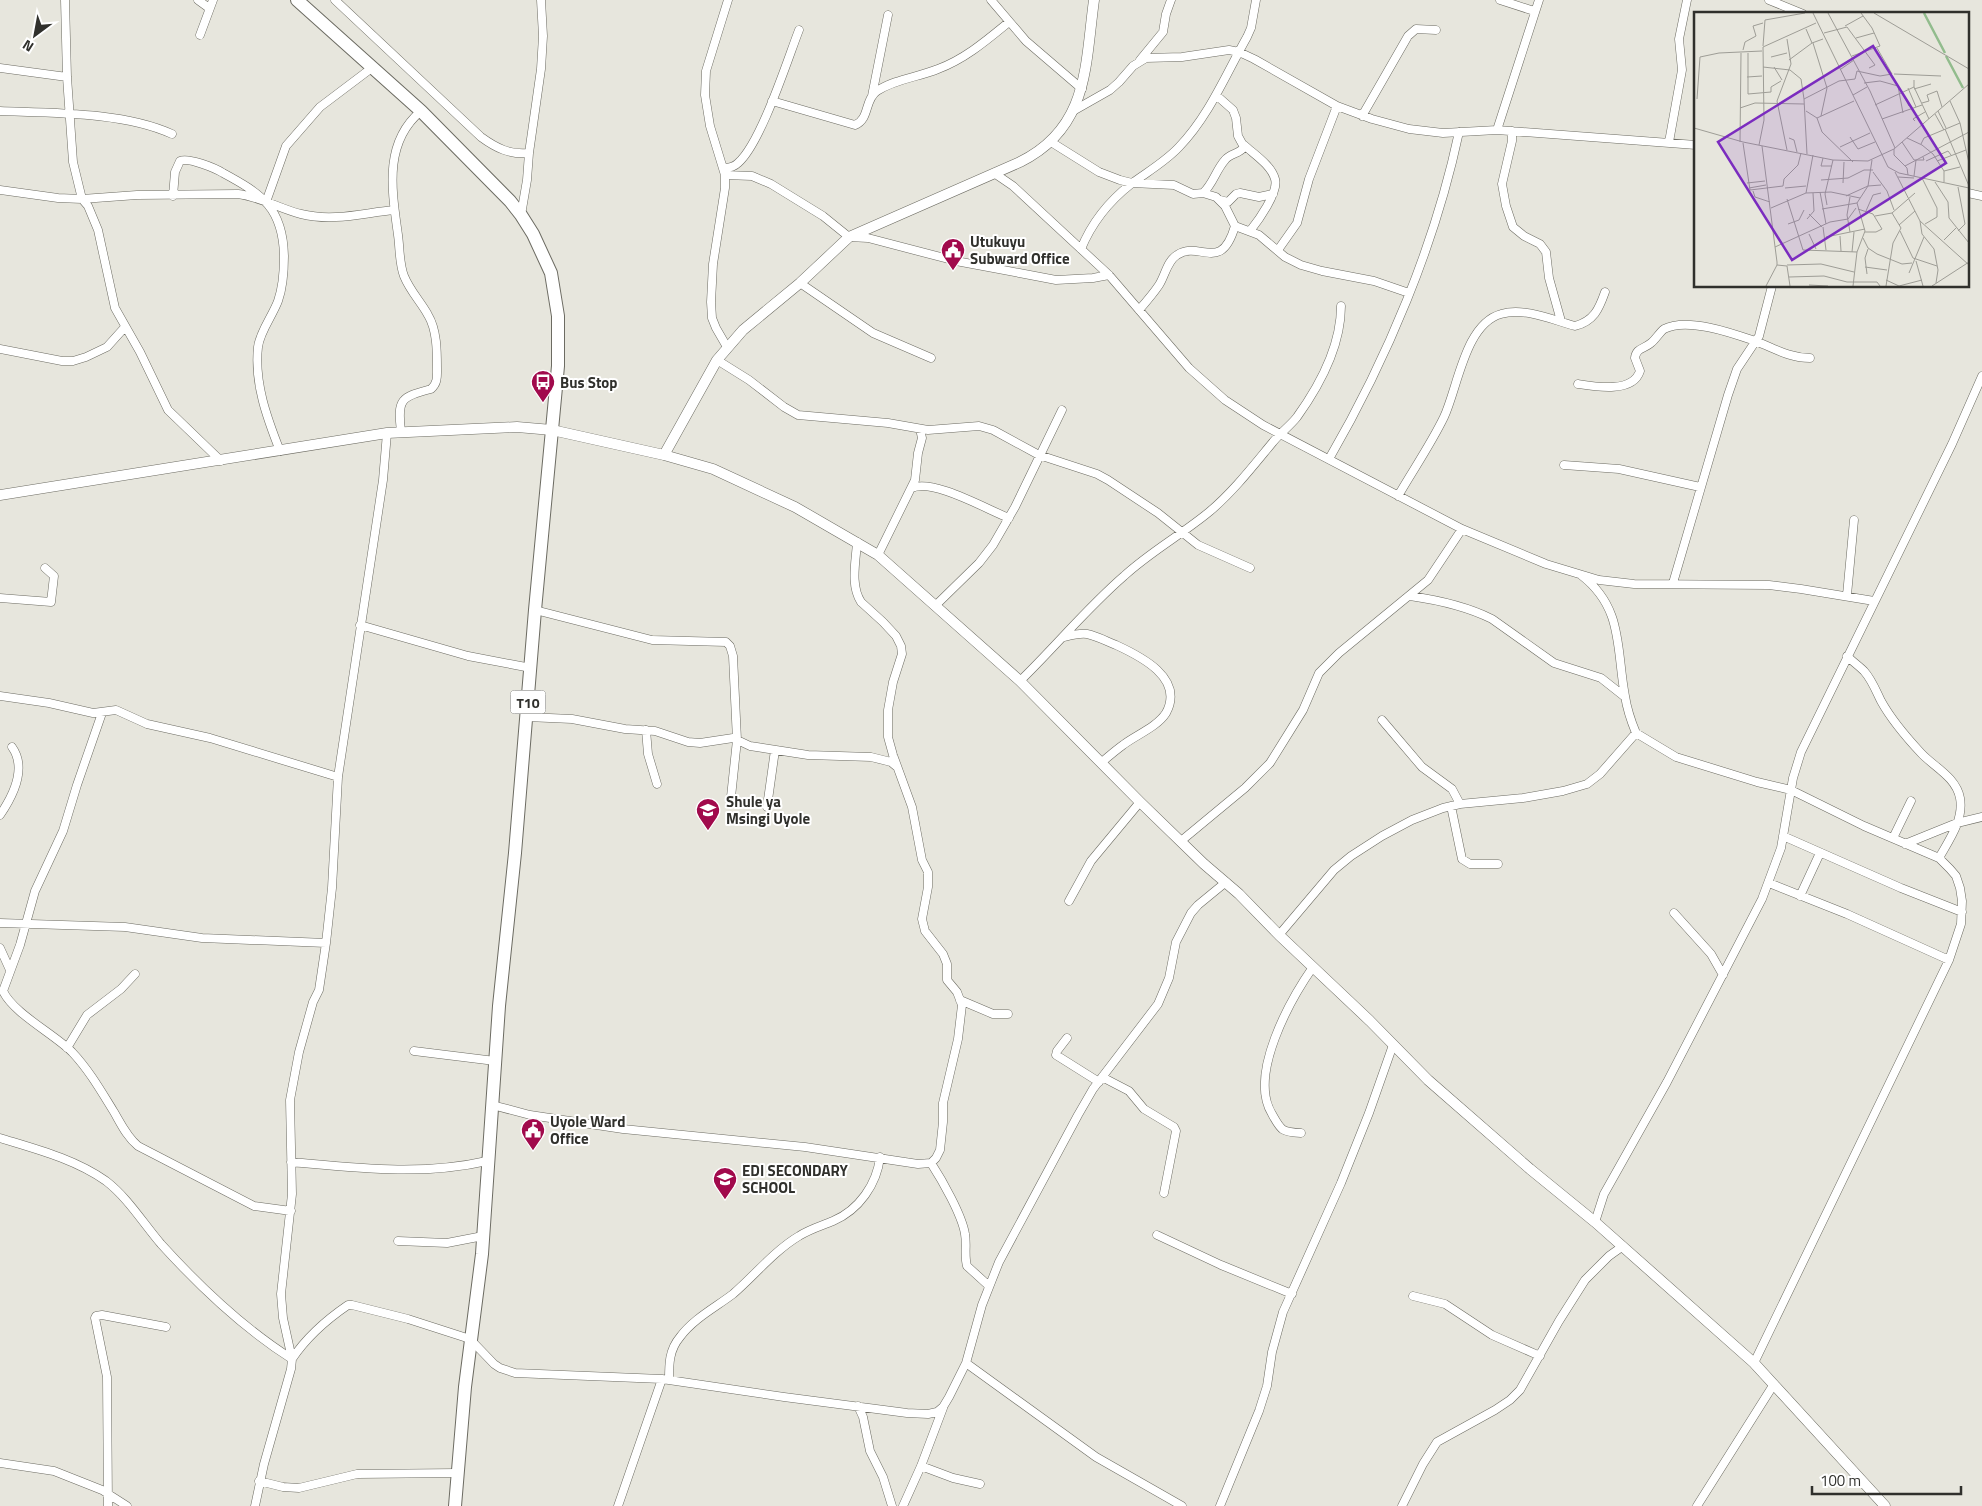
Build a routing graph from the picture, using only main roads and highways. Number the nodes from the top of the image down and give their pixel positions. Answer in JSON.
{"nodes":[{"id":1,"x":301,"y":2,"type":"edge"},
{"id":2,"x":455,"y":1506,"type":"edge"}],
"edges":[{"from":1,"to":2,"type":"highway","number":"T10"}]}
